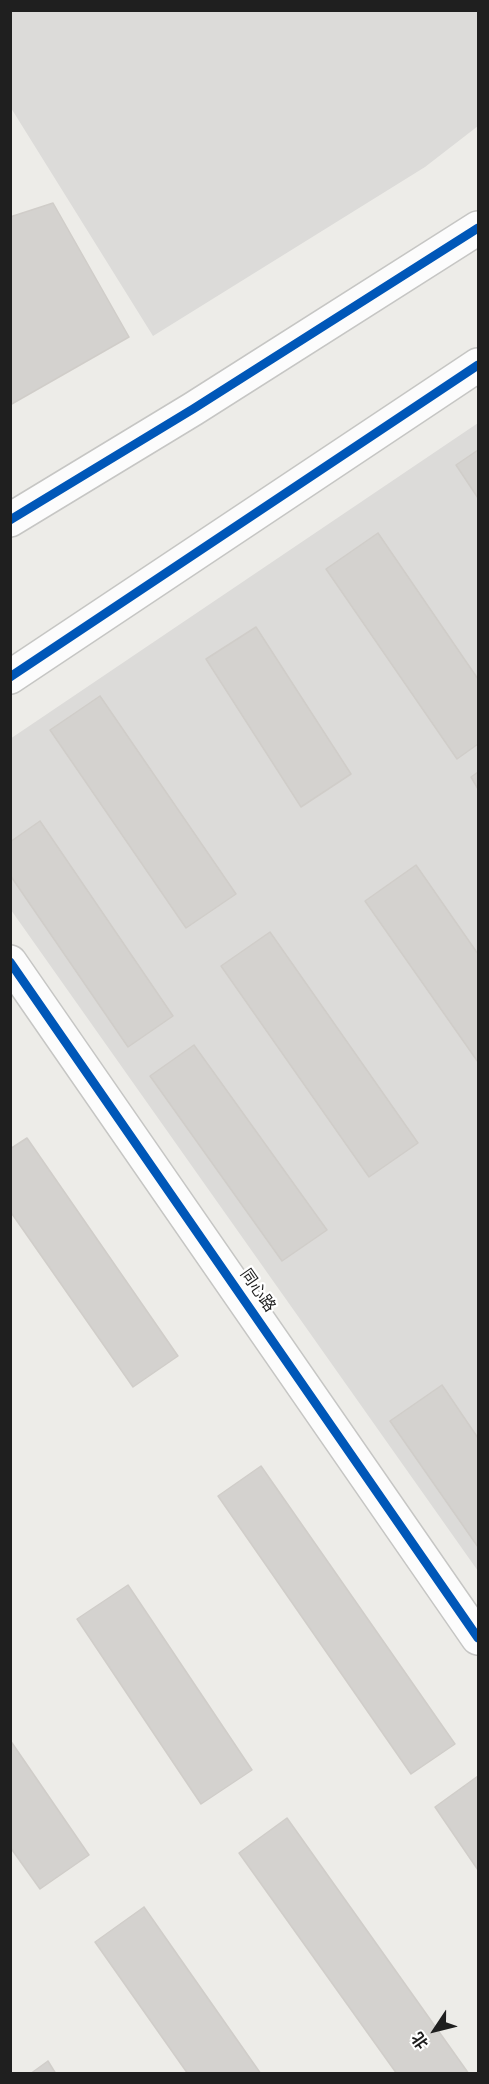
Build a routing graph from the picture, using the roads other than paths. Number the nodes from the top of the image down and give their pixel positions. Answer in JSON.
{"nodes":[{"id":1,"x":478,"y":228,"type":"edge"},
{"id":2,"x":478,"y":365,"type":"edge"},
{"id":3,"x":10,"y":520,"type":"edge"},
{"id":4,"x":10,"y":677,"type":"edge"},
{"id":5,"x":10,"y":962,"type":"edge"},
{"id":6,"x":478,"y":1638,"type":"edge"}],
"edges":[{"from":1,"to":3,"type":"street"},
{"from":2,"to":4,"type":"street"},
{"from":5,"to":6,"type":"street","name":"同心路"}]}
